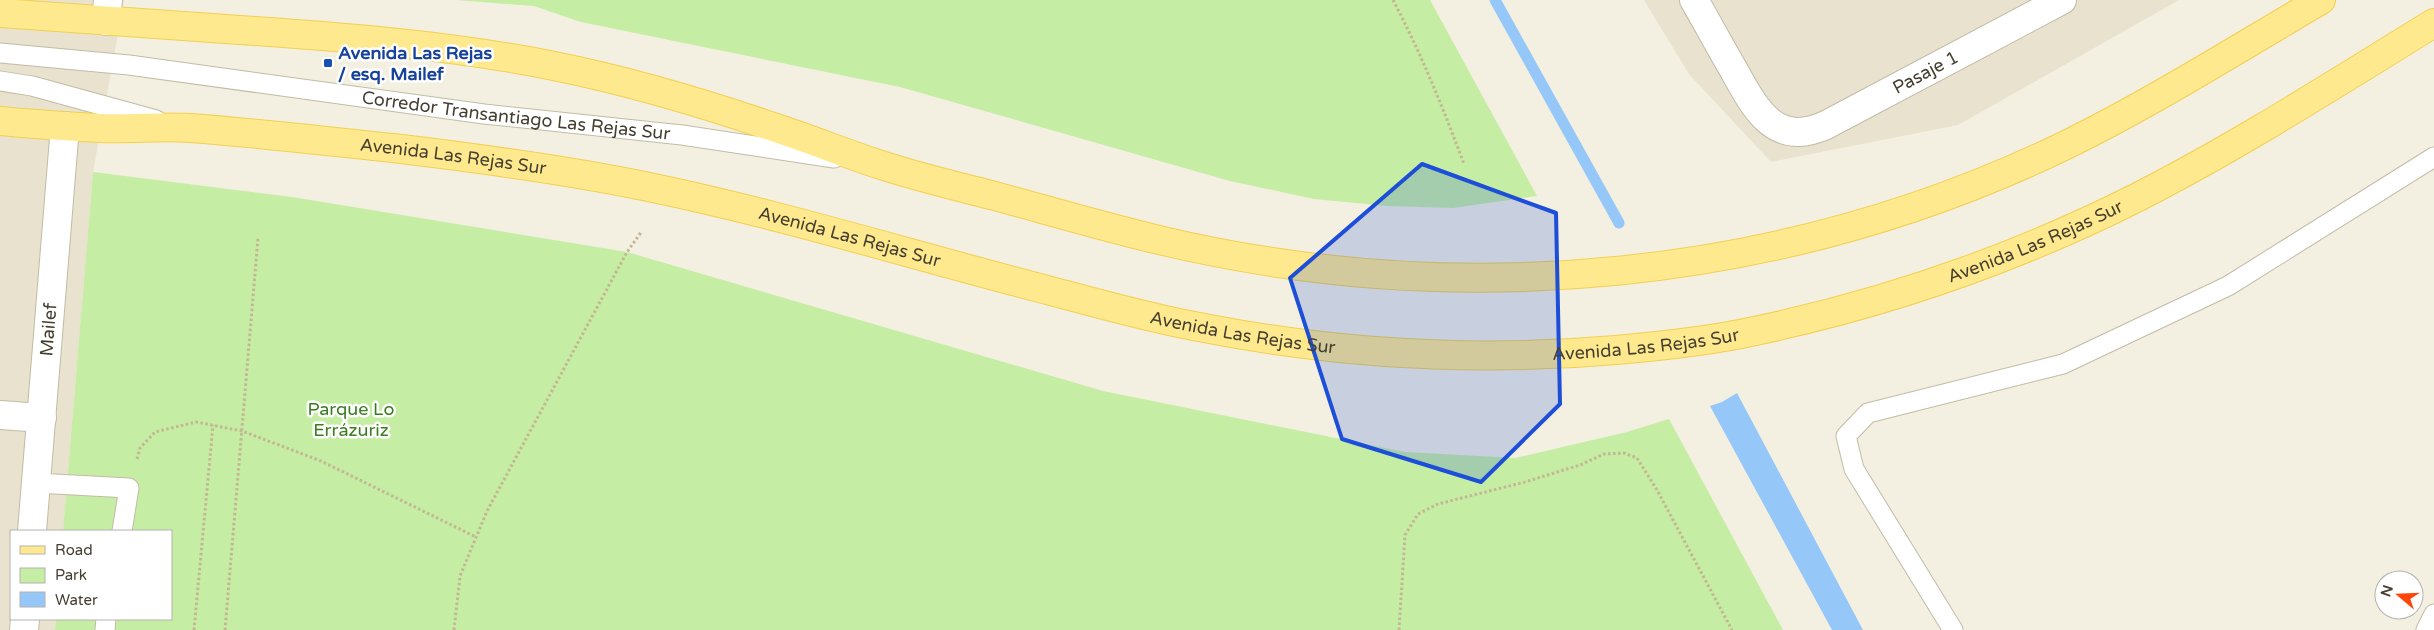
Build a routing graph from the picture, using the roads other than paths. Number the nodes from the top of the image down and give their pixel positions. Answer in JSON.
{"nodes":[{"id":1,"x":1694,"y":0,"type":"edge"},
{"id":2,"x":2062,"y":0,"type":"edge"},
{"id":3,"x":2320,"y":0,"type":"edge"},
{"id":4,"x":107,"y":10,"type":"edge"},
{"id":5,"x":0,"y":13,"type":"edge"},
{"id":6,"x":2434,"y":23,"type":"edge"},
{"id":7,"x":0,"y":53,"type":"edge"},
{"id":8,"x":0,"y":81,"type":"edge"},
{"id":9,"x":0,"y":121,"type":"edge"},
{"id":10,"x":65,"y":126,"type":"junction"},
{"id":11,"x":185,"y":128,"type":"junction"},
{"id":12,"x":2434,"y":157,"type":"edge"},
{"id":13,"x":882,"y":165,"type":"junction"},
{"id":14,"x":0,"y":415,"type":"edge"},
{"id":15,"x":42,"y":418,"type":"junction"},
{"id":16,"x":36,"y":483,"type":"junction"},
{"id":17,"x":32,"y":530,"type":"edge"},
{"id":18,"x":122,"y":530,"type":"edge"},
{"id":19,"x":2434,"y":614,"type":"edge"},
{"id":20,"x":1953,"y":630,"type":"edge"},
{"id":21,"x":2426,"y":630,"type":"edge"}],
"edges":[{"from":1,"to":2,"type":"street","name":"Pasaje 1"},
{"from":3,"to":13,"type":"main road"},
{"from":4,"to":5,"type":"main road"},
{"from":4,"to":13,"type":"main road"},
{"from":6,"to":11,"type":"main road","name":"Avenida Las Rejas Sur"},
{"from":7,"to":13,"type":"lane","name":"Corredor Transantiago Las Rejas Sur"},
{"from":8,"to":11,"type":"lane"},
{"from":9,"to":10,"type":"main road","name":"Avenida Las Rejas Sur"},
{"from":10,"to":11,"type":"main road","name":"Avenida Las Rejas Sur"},
{"from":10,"to":15,"type":"street","name":"Mailef"},
{"from":12,"to":20,"type":"lane"},
{"from":14,"to":15,"type":"street"},
{"from":15,"to":16,"type":"street","name":"Mailef"},
{"from":16,"to":17,"type":"street","name":"Mailef"},
{"from":16,"to":18,"type":"lane"},
{"from":19,"to":21,"type":"lane"}]}
